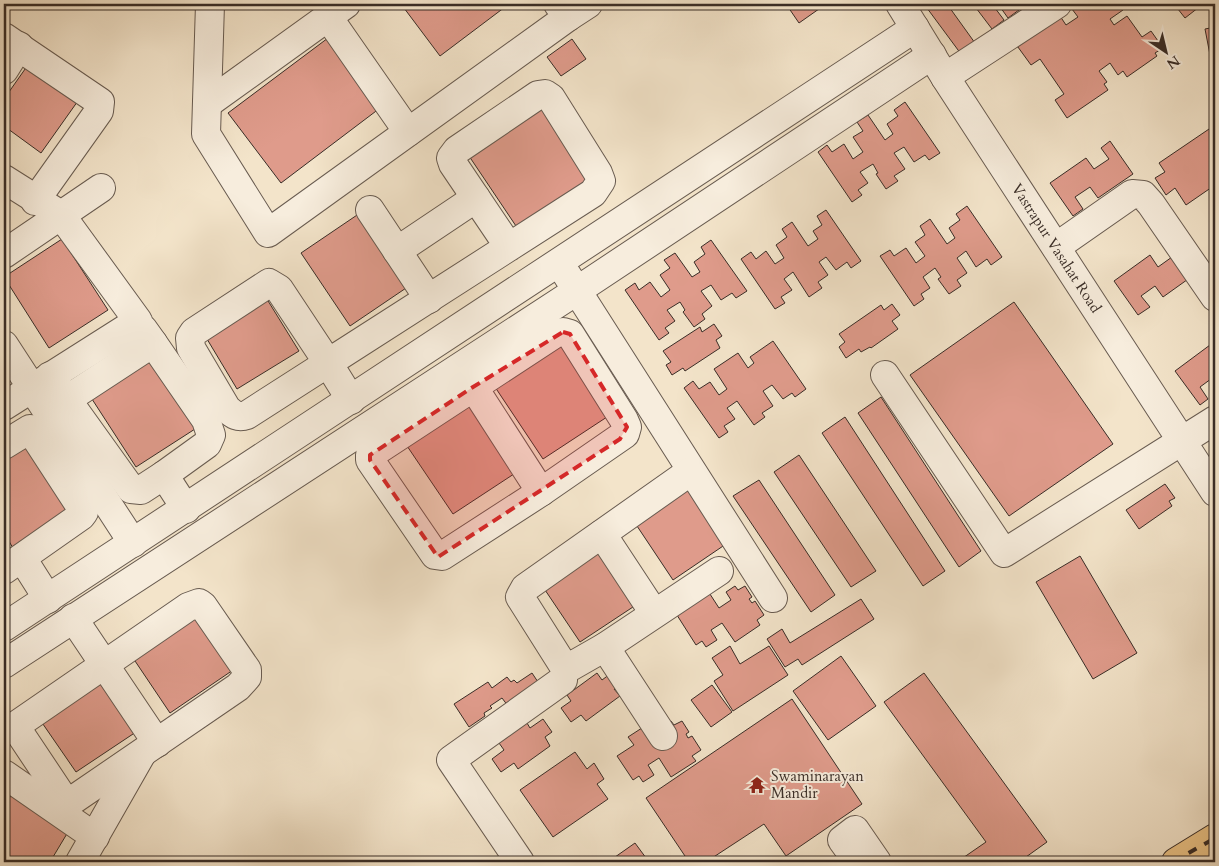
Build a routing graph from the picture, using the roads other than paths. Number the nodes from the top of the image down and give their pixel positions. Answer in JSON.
{"nodes":[{"id":1,"x":210,"y":4,"type":"edge"},
{"id":2,"x":900,"y":4,"type":"edge"},
{"id":3,"x":1057,"y":4,"type":"edge"},
{"id":4,"x":571,"y":8,"type":"edge"},
{"id":5,"x":337,"y":10,"type":"edge"},
{"id":6,"x":916,"y":28,"type":"junction"},
{"id":7,"x":11,"y":42,"type":"edge"},
{"id":8,"x":939,"y":66,"type":"junction"},
{"id":9,"x":4,"y":70,"type":"edge"},
{"id":10,"x":207,"y":104,"type":"junction"},
{"id":11,"x":408,"y":132,"type":"junction"},
{"id":12,"x":4,"y":179,"type":"edge"},
{"id":13,"x":101,"y":188,"type":"dead end"},
{"id":14,"x":476,"y":198,"type":"junction"},
{"id":15,"x":35,"y":201,"type":"junction"},
{"id":16,"x":370,"y":210,"type":"dead end"},
{"id":17,"x":61,"y":215,"type":"junction"},
{"id":18,"x":509,"y":247,"type":"junction"},
{"id":19,"x":1056,"y":248,"type":"junction"},
{"id":20,"x":397,"y":251,"type":"junction"},
{"id":21,"x":4,"y":254,"type":"edge"},
{"id":22,"x":558,"y":262,"type":"junction"},
{"id":23,"x":578,"y":290,"type":"junction"},
{"id":24,"x":1215,"y":297,"type":"edge"},
{"id":25,"x":429,"y":298,"type":"junction"},
{"id":26,"x":138,"y":321,"type":"junction"},
{"id":27,"x":153,"y":343,"type":"junction"},
{"id":28,"x":4,"y":345,"type":"edge"},
{"id":29,"x":328,"y":363,"type":"junction"},
{"id":30,"x":885,"y":375,"type":"dead end"},
{"id":31,"x":466,"y":376,"type":"junction"},
{"id":32,"x":41,"y":382,"type":"junction"},
{"id":33,"x":66,"y":400,"type":"junction"},
{"id":34,"x":351,"y":400,"type":"junction"},
{"id":35,"x":4,"y":406,"type":"edge"},
{"id":36,"x":1215,"y":420,"type":"edge"},
{"id":37,"x":379,"y":434,"type":"junction"},
{"id":38,"x":1182,"y":442,"type":"junction"},
{"id":39,"x":4,"y":445,"type":"edge"},
{"id":40,"x":691,"y":471,"type":"junction"},
{"id":41,"x":164,"y":475,"type":"junction"},
{"id":42,"x":541,"y":492,"type":"junction"},
{"id":43,"x":1215,"y":492,"type":"edge"},
{"id":44,"x":186,"y":509,"type":"junction"},
{"id":45,"x":602,"y":534,"type":"junction"},
{"id":46,"x":133,"y":543,"type":"junction"},
{"id":47,"x":13,"y":564,"type":"edge"},
{"id":48,"x":719,"y":571,"type":"dead end"},
{"id":49,"x":773,"y":598,"type":"dead end"},
{"id":50,"x":48,"y":599,"type":"junction"},
{"id":51,"x":654,"y":613,"type":"junction"},
{"id":52,"x":73,"y":618,"type":"junction"},
{"id":53,"x":4,"y":627,"type":"edge"},
{"id":54,"x":606,"y":647,"type":"junction"},
{"id":55,"x":4,"y":664,"type":"edge"},
{"id":56,"x":104,"y":664,"type":"junction"},
{"id":57,"x":563,"y":680,"type":"dead end"},
{"id":58,"x":663,"y":736,"type":"dead end"},
{"id":59,"x":149,"y":748,"type":"junction"},
{"id":60,"x":4,"y":774,"type":"edge"},
{"id":61,"x":96,"y":837,"type":"junction"},
{"id":62,"x":1215,"y":838,"type":"edge"},
{"id":63,"x":80,"y":862,"type":"edge"},
{"id":64,"x":520,"y":862,"type":"edge"},
{"id":65,"x":858,"y":862,"type":"edge"},
{"id":66,"x":877,"y":862,"type":"edge"},
{"id":67,"x":1176,"y":862,"type":"edge"}],
"edges":[{"from":1,"to":10,"type":"street"},
{"from":2,"to":6,"type":"street","name":"Vastrapur Vasahat Road"},
{"from":3,"to":8,"type":"street"},
{"from":4,"to":11,"type":"street"},
{"from":5,"to":10,"type":"street"},
{"from":5,"to":11,"type":"street"},
{"from":6,"to":8,"type":"street","name":"Vastrapur Vasahat Road"},
{"from":6,"to":22,"type":"street"},
{"from":7,"to":9,"type":"street"},
{"from":7,"to":15,"type":"street"},
{"from":8,"to":19,"type":"street","name":"Vastrapur Vasahat Road"},
{"from":8,"to":23,"type":"street"},
{"from":10,"to":11,"type":"street"},
{"from":12,"to":15,"type":"street"},
{"from":13,"to":17,"type":"street"},
{"from":14,"to":18,"type":"street"},
{"from":14,"to":18,"type":"street"},
{"from":14,"to":20,"type":"street"},
{"from":15,"to":17,"type":"street"},
{"from":16,"to":20,"type":"street"},
{"from":17,"to":21,"type":"street"},
{"from":17,"to":26,"type":"street"},
{"from":18,"to":25,"type":"street"},
{"from":19,"to":24,"type":"street"},
{"from":19,"to":38,"type":"street","name":"Vastrapur Vasahat Road"},
{"from":20,"to":25,"type":"street"},
{"from":22,"to":23,"type":"street"},
{"from":22,"to":34,"type":"street"},
{"from":23,"to":31,"type":"street"},
{"from":23,"to":40,"type":"street"},
{"from":25,"to":29,"type":"street"},
{"from":26,"to":27,"type":"street"},
{"from":26,"to":32,"type":"street"},
{"from":27,"to":33,"type":"street"},
{"from":27,"to":41,"type":"street"},
{"from":28,"to":32,"type":"street"},
{"from":29,"to":29,"type":"street"},
{"from":29,"to":34,"type":"street"},
{"from":30,"to":38,"type":"street"},
{"from":31,"to":37,"type":"street"},
{"from":31,"to":42,"type":"street"},
{"from":31,"to":42,"type":"street"},
{"from":32,"to":33,"type":"street"},
{"from":32,"to":35,"type":"street"},
{"from":32,"to":46,"type":"street"},
{"from":33,"to":41,"type":"street"},
{"from":34,"to":44,"type":"street"},
{"from":36,"to":38,"type":"street"},
{"from":37,"to":42,"type":"street"},
{"from":37,"to":52,"type":"street"},
{"from":38,"to":43,"type":"street","name":"Vastrapur Vasahat Road"},
{"from":39,"to":47,"type":"street"},
{"from":40,"to":45,"type":"street"},
{"from":40,"to":49,"type":"street"},
{"from":41,"to":44,"type":"street"},
{"from":44,"to":46,"type":"street"},
{"from":45,"to":51,"type":"street"},
{"from":45,"to":54,"type":"street"},
{"from":46,"to":50,"type":"street"},
{"from":47,"to":50,"type":"street"},
{"from":48,"to":51,"type":"street"},
{"from":50,"to":53,"type":"street"},
{"from":51,"to":54,"type":"street"},
{"from":52,"to":55,"type":"street"},
{"from":52,"to":56,"type":"street"},
{"from":54,"to":58,"type":"street"},
{"from":56,"to":59,"type":"street"},
{"from":56,"to":59,"type":"street"},
{"from":56,"to":59,"type":"street"},
{"from":57,"to":64,"type":"street"},
{"from":59,"to":61,"type":"street"},
{"from":60,"to":61,"type":"street"},
{"from":61,"to":63,"type":"street"},
{"from":62,"to":67,"type":"main road"},
{"from":65,"to":66,"type":"street"}]}
